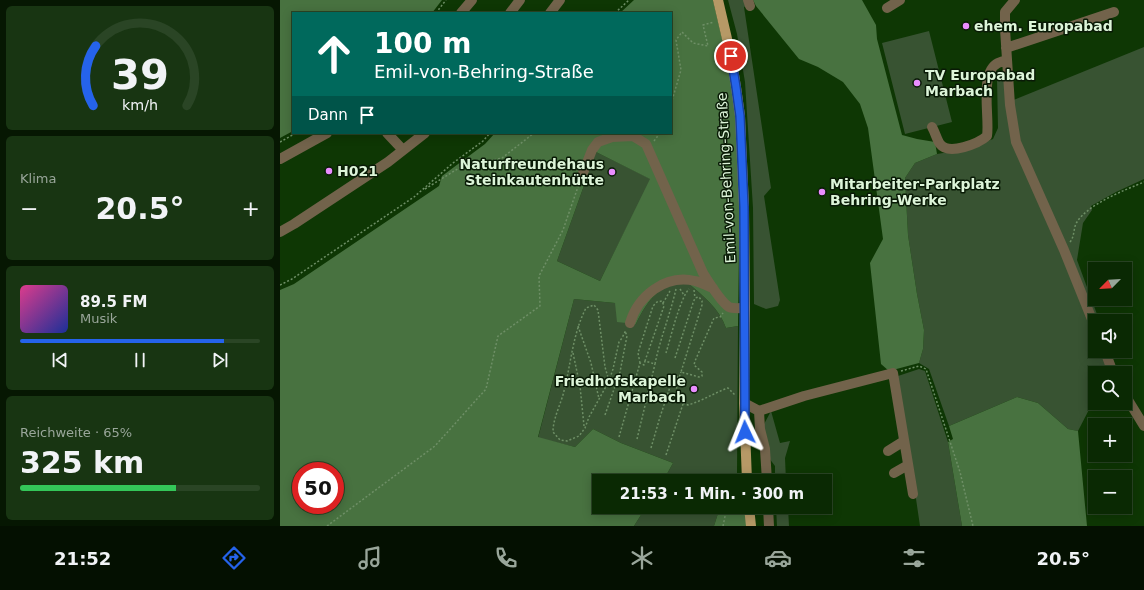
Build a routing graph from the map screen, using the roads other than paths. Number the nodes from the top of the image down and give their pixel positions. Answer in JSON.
{"nodes":[{"id":1,"x":472,"y":0,"type":"edge"},
{"id":2,"x":520,"y":0,"type":"edge"},
{"id":3,"x":560,"y":0,"type":"edge"},
{"id":4,"x":718,"y":0,"type":"edge"},
{"id":5,"x":900,"y":0,"type":"edge"},
{"id":6,"x":1015,"y":0,"type":"edge"},
{"id":7,"x":887,"y":8,"type":"dead end"},
{"id":8,"x":462,"y":12,"type":"edge"},
{"id":9,"x":511,"y":12,"type":"edge"},
{"id":10,"x":551,"y":12,"type":"edge"},
{"id":11,"x":1114,"y":12,"type":"dead end"},
{"id":12,"x":1006,"y":48,"type":"junction"},
{"id":13,"x":1007,"y":61,"type":"junction"},
{"id":14,"x":932,"y":127,"type":"dead end"},
{"id":15,"x":325,"y":134,"type":"edge"},
{"id":16,"x":388,"y":134,"type":"edge"},
{"id":17,"x":424,"y":134,"type":"edge"},
{"id":18,"x":403,"y":150,"type":"junction"},
{"id":19,"x":280,"y":159,"type":"edge"},
{"id":20,"x":583,"y":173,"type":"road end"},
{"id":21,"x":280,"y":232,"type":"edge"},
{"id":22,"x":713,"y":288,"type":"junction"},
{"id":23,"x":745,"y":308,"type":"junction"},
{"id":24,"x":1090,"y":314,"type":"edge"},
{"id":25,"x":628,"y":327,"type":"road end"},
{"id":26,"x":744,"y":403,"type":"junction"},
{"id":27,"x":1132,"y":406,"type":"edge"},
{"id":28,"x":759,"y":412,"type":"junction"},
{"id":29,"x":1144,"y":426,"type":"edge"},
{"id":30,"x":904,"y":440,"type":"junction"},
{"id":31,"x":888,"y":452,"type":"dead end"},
{"id":32,"x":908,"y":465,"type":"junction"},
{"id":33,"x":894,"y":473,"type":"dead end"},
{"id":34,"x":747,"y":474,"type":"edge"},
{"id":35,"x":767,"y":474,"type":"edge"},
{"id":36,"x":913,"y":494,"type":"dead end"},
{"id":37,"x":750,"y":514,"type":"edge"},
{"id":38,"x":768,"y":514,"type":"edge"},
{"id":39,"x":751,"y":526,"type":"edge"},
{"id":40,"x":769,"y":526,"type":"edge"}],
"edges":[{"from":1,"to":8,"type":"street"},
{"from":2,"to":9,"type":"street"},
{"from":3,"to":10,"type":"street"},
{"from":4,"to":23,"type":"main road","name":"Emil-von-Behring-Straße"},
{"from":5,"to":7,"type":"street"},
{"from":6,"to":12,"type":"street"},
{"from":11,"to":12,"type":"street"},
{"from":12,"to":13,"type":"street"},
{"from":13,"to":14,"type":"street"},
{"from":13,"to":24,"type":"street"},
{"from":15,"to":19,"type":"street"},
{"from":16,"to":18,"type":"street"},
{"from":17,"to":18,"type":"street"},
{"from":18,"to":21,"type":"street"},
{"from":20,"to":22,"type":"street"},
{"from":22,"to":23,"type":"street"},
{"from":22,"to":25,"type":"street"},
{"from":23,"to":26,"type":"main road","name":"Emil-von-Behring-Straße"},
{"from":26,"to":28,"type":"street"},
{"from":26,"to":34,"type":"main road","name":"Emil-von-Behring-Straße"},
{"from":27,"to":29,"type":"street"},
{"from":28,"to":30,"type":"street"},
{"from":28,"to":35,"type":"street"},
{"from":30,"to":31,"type":"street"},
{"from":30,"to":32,"type":"street"},
{"from":32,"to":33,"type":"street"},
{"from":32,"to":36,"type":"street"},
{"from":37,"to":39,"type":"main road"},
{"from":38,"to":40,"type":"street"}]}
